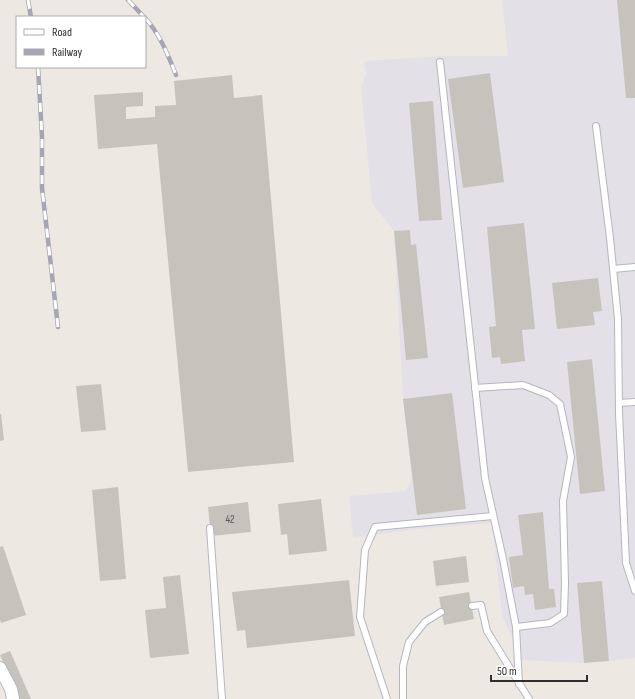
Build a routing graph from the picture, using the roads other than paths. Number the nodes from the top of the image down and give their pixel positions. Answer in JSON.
{"nodes":[{"id":1,"x":440,"y":62,"type":"dead end"},
{"id":2,"x":596,"y":126,"type":"dead end"},
{"id":3,"x":635,"y":267,"type":"edge"},
{"id":4,"x":613,"y":269,"type":"junction"},
{"id":5,"x":475,"y":388,"type":"junction"},
{"id":6,"x":635,"y":402,"type":"edge"},
{"id":7,"x":619,"y":403,"type":"junction"},
{"id":8,"x":493,"y":516,"type":"junction"},
{"id":9,"x":210,"y":528,"type":"dead end"},
{"id":10,"x":635,"y":590,"type":"edge"},
{"id":11,"x":472,"y":606,"type":"dead end"},
{"id":12,"x":441,"y":612,"type":"dead end"},
{"id":13,"x":516,"y":627,"type":"junction"},
{"id":14,"x":0,"y":668,"type":"edge"},
{"id":15,"x":519,"y":684,"type":"junction"},
{"id":16,"x":13,"y":699,"type":"edge"},
{"id":17,"x":222,"y":699,"type":"edge"},
{"id":18,"x":387,"y":699,"type":"edge"},
{"id":19,"x":403,"y":699,"type":"edge"},
{"id":20,"x":529,"y":699,"type":"edge"}],
"edges":[{"from":1,"to":5,"type":"lane"},
{"from":2,"to":4,"type":"lane"},
{"from":3,"to":4,"type":"lane"},
{"from":4,"to":7,"type":"lane"},
{"from":5,"to":8,"type":"lane"},
{"from":5,"to":13,"type":"lane"},
{"from":6,"to":7,"type":"lane"},
{"from":7,"to":10,"type":"lane"},
{"from":8,"to":13,"type":"lane"},
{"from":8,"to":18,"type":"lane"},
{"from":9,"to":17,"type":"lane"},
{"from":11,"to":15,"type":"lane"},
{"from":12,"to":19,"type":"lane"},
{"from":13,"to":15,"type":"lane"},
{"from":14,"to":16,"type":"street"},
{"from":15,"to":20,"type":"lane"}]}
